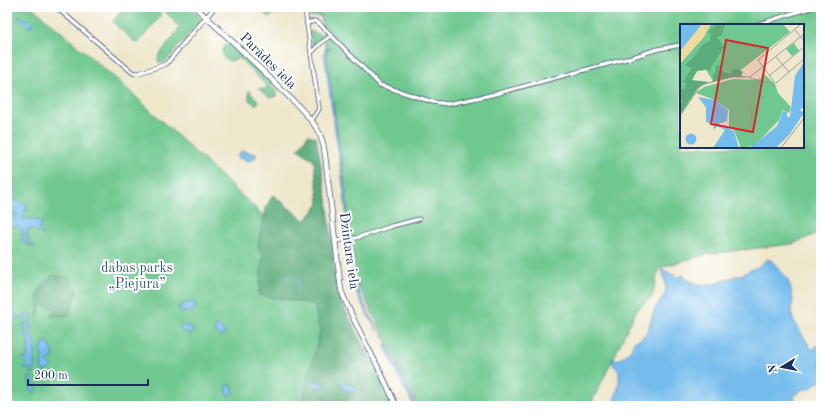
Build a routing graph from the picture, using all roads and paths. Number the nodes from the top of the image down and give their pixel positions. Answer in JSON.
{"nodes":[{"id":1,"x":56,"y":7,"type":"edge"},
{"id":2,"x":195,"y":7,"type":"edge"},
{"id":3,"x":215,"y":7,"type":"edge"},
{"id":4,"x":306,"y":7,"type":"edge"},
{"id":5,"x":813,"y":7,"type":"edge"},
{"id":6,"x":206,"y":17,"type":"junction"},
{"id":7,"x":307,"y":23,"type":"junction"},
{"id":8,"x":759,"y":24,"type":"edge"},
{"id":9,"x":331,"y":36,"type":"junction"},
{"id":10,"x":680,"y":45,"type":"edge"},
{"id":11,"x":312,"y":52,"type":"junction"},
{"id":12,"x":311,"y":121,"type":"junction"},
{"id":13,"x":321,"y":136,"type":"joint"},
{"id":14,"x":419,"y":219,"type":"dead end"},
{"id":15,"x":335,"y":241,"type":"junction"},
{"id":16,"x":396,"y":406,"type":"edge"}],
"edges":[{"from":1,"to":6,"type":"street"},
{"from":2,"to":6,"type":"street","name":"Parādes iela"},
{"from":3,"to":6,"type":"street"},
{"from":4,"to":7,"type":"street"},
{"from":5,"to":8,"type":"street"},
{"from":6,"to":12,"type":"street","name":"Parādes iela"},
{"from":7,"to":9,"type":"street"},
{"from":7,"to":11,"type":"street"},
{"from":9,"to":10,"type":"street"},
{"from":9,"to":11,"type":"street"},
{"from":11,"to":12,"type":"street"},
{"from":12,"to":13,"type":"street","name":"Parādes iela"},
{"from":13,"to":15,"type":"street","name":"Dzintara iela"},
{"from":14,"to":15,"type":"street"},
{"from":15,"to":16,"type":"street","name":"Dzintara iela"}]}
